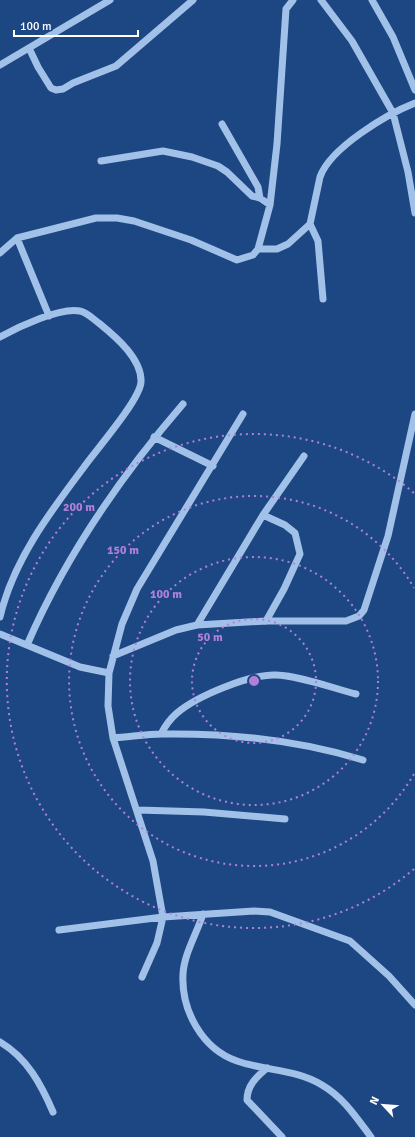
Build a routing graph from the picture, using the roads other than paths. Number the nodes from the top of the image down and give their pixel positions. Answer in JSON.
{"nodes":[{"id":1,"x":110,"y":0,"type":"edge"},
{"id":2,"x":194,"y":0,"type":"edge"},
{"id":3,"x":284,"y":0,"type":"edge"},
{"id":4,"x":293,"y":0,"type":"edge"},
{"id":5,"x":321,"y":0,"type":"edge"},
{"id":6,"x":372,"y":0,"type":"edge"},
{"id":7,"x":286,"y":9,"type":"junction"},
{"id":8,"x":29,"y":48,"type":"junction"},
{"id":9,"x":0,"y":65,"type":"edge"},
{"id":10,"x":415,"y":90,"type":"edge"},
{"id":11,"x":415,"y":103,"type":"edge"},
{"id":12,"x":393,"y":113,"type":"junction"},
{"id":13,"x":222,"y":124,"type":"dead end"},
{"id":14,"x":101,"y":161,"type":"dead end"},
{"id":15,"x":260,"y":198,"type":"junction"},
{"id":16,"x":270,"y":205,"type":"junction"},
{"id":17,"x":415,"y":213,"type":"edge"},
{"id":18,"x":310,"y":224,"type":"junction"},
{"id":19,"x":17,"y":238,"type":"junction"},
{"id":20,"x":258,"y":249,"type":"junction"},
{"id":21,"x":0,"y":253,"type":"edge"},
{"id":22,"x":323,"y":299,"type":"dead end"},
{"id":23,"x":49,"y":316,"type":"junction"},
{"id":24,"x":0,"y":337,"type":"edge"},
{"id":25,"x":183,"y":404,"type":"dead end"},
{"id":26,"x":243,"y":414,"type":"dead end"},
{"id":27,"x":415,"y":414,"type":"edge"},
{"id":28,"x":154,"y":437,"type":"junction"},
{"id":29,"x":304,"y":456,"type":"dead end"},
{"id":30,"x":213,"y":466,"type":"junction"},
{"id":31,"x":263,"y":515,"type":"junction"},
{"id":32,"x":0,"y":614,"type":"edge"},
{"id":33,"x":266,"y":621,"type":"junction"},
{"id":34,"x":197,"y":625,"type":"junction"},
{"id":35,"x":0,"y":634,"type":"edge"},
{"id":36,"x":27,"y":645,"type":"junction"},
{"id":37,"x":112,"y":656,"type":"junction"},
{"id":38,"x":109,"y":673,"type":"junction"},
{"id":39,"x":356,"y":694,"type":"dead end"},
{"id":40,"x":161,"y":734,"type":"junction"},
{"id":41,"x":114,"y":738,"type":"junction"},
{"id":42,"x":363,"y":760,"type":"dead end"},
{"id":43,"x":138,"y":810,"type":"junction"},
{"id":44,"x":285,"y":820,"type":"dead end"},
{"id":45,"x":204,"y":914,"type":"junction"},
{"id":46,"x":162,"y":917,"type":"junction"},
{"id":47,"x":59,"y":930,"type":"dead end"},
{"id":48,"x":142,"y":977,"type":"dead end"},
{"id":49,"x":415,"y":1005,"type":"edge"},
{"id":50,"x":0,"y":1042,"type":"edge"},
{"id":51,"x":267,"y":1068,"type":"junction"},
{"id":52,"x":53,"y":1112,"type":"dead end"},
{"id":53,"x":282,"y":1137,"type":"edge"},
{"id":54,"x":371,"y":1137,"type":"edge"}],
"edges":[{"from":1,"to":8,"type":"street"},
{"from":2,"to":8,"type":"street"},
{"from":3,"to":7,"type":"street"},
{"from":4,"to":7,"type":"street"},
{"from":5,"to":12,"type":"street"},
{"from":6,"to":10,"type":"street"},
{"from":7,"to":16,"type":"street"},
{"from":8,"to":9,"type":"street"},
{"from":11,"to":12,"type":"street"},
{"from":12,"to":17,"type":"street"},
{"from":12,"to":18,"type":"street"},
{"from":13,"to":15,"type":"street"},
{"from":14,"to":15,"type":"street"},
{"from":15,"to":16,"type":"street"},
{"from":16,"to":20,"type":"street"},
{"from":18,"to":20,"type":"street"},
{"from":18,"to":22,"type":"street"},
{"from":19,"to":20,"type":"street"},
{"from":19,"to":21,"type":"street"},
{"from":19,"to":23,"type":"street"},
{"from":23,"to":24,"type":"street"},
{"from":23,"to":32,"type":"street"},
{"from":25,"to":28,"type":"street"},
{"from":26,"to":30,"type":"street"},
{"from":27,"to":33,"type":"street"},
{"from":28,"to":30,"type":"street"},
{"from":28,"to":36,"type":"street"},
{"from":29,"to":31,"type":"street"},
{"from":30,"to":37,"type":"street"},
{"from":31,"to":33,"type":"street"},
{"from":31,"to":34,"type":"street"},
{"from":33,"to":34,"type":"street"},
{"from":34,"to":37,"type":"street"},
{"from":35,"to":36,"type":"street"},
{"from":36,"to":38,"type":"street"},
{"from":37,"to":38,"type":"street"},
{"from":38,"to":41,"type":"street"},
{"from":39,"to":40,"type":"street"},
{"from":40,"to":41,"type":"street"},
{"from":40,"to":42,"type":"street"},
{"from":41,"to":43,"type":"street"},
{"from":43,"to":44,"type":"street"},
{"from":43,"to":46,"type":"street"},
{"from":45,"to":46,"type":"street"},
{"from":45,"to":49,"type":"street"},
{"from":45,"to":51,"type":"street"},
{"from":46,"to":47,"type":"street"},
{"from":46,"to":48,"type":"street"},
{"from":50,"to":52,"type":"street"},
{"from":51,"to":53,"type":"street"},
{"from":51,"to":54,"type":"street"}]}
